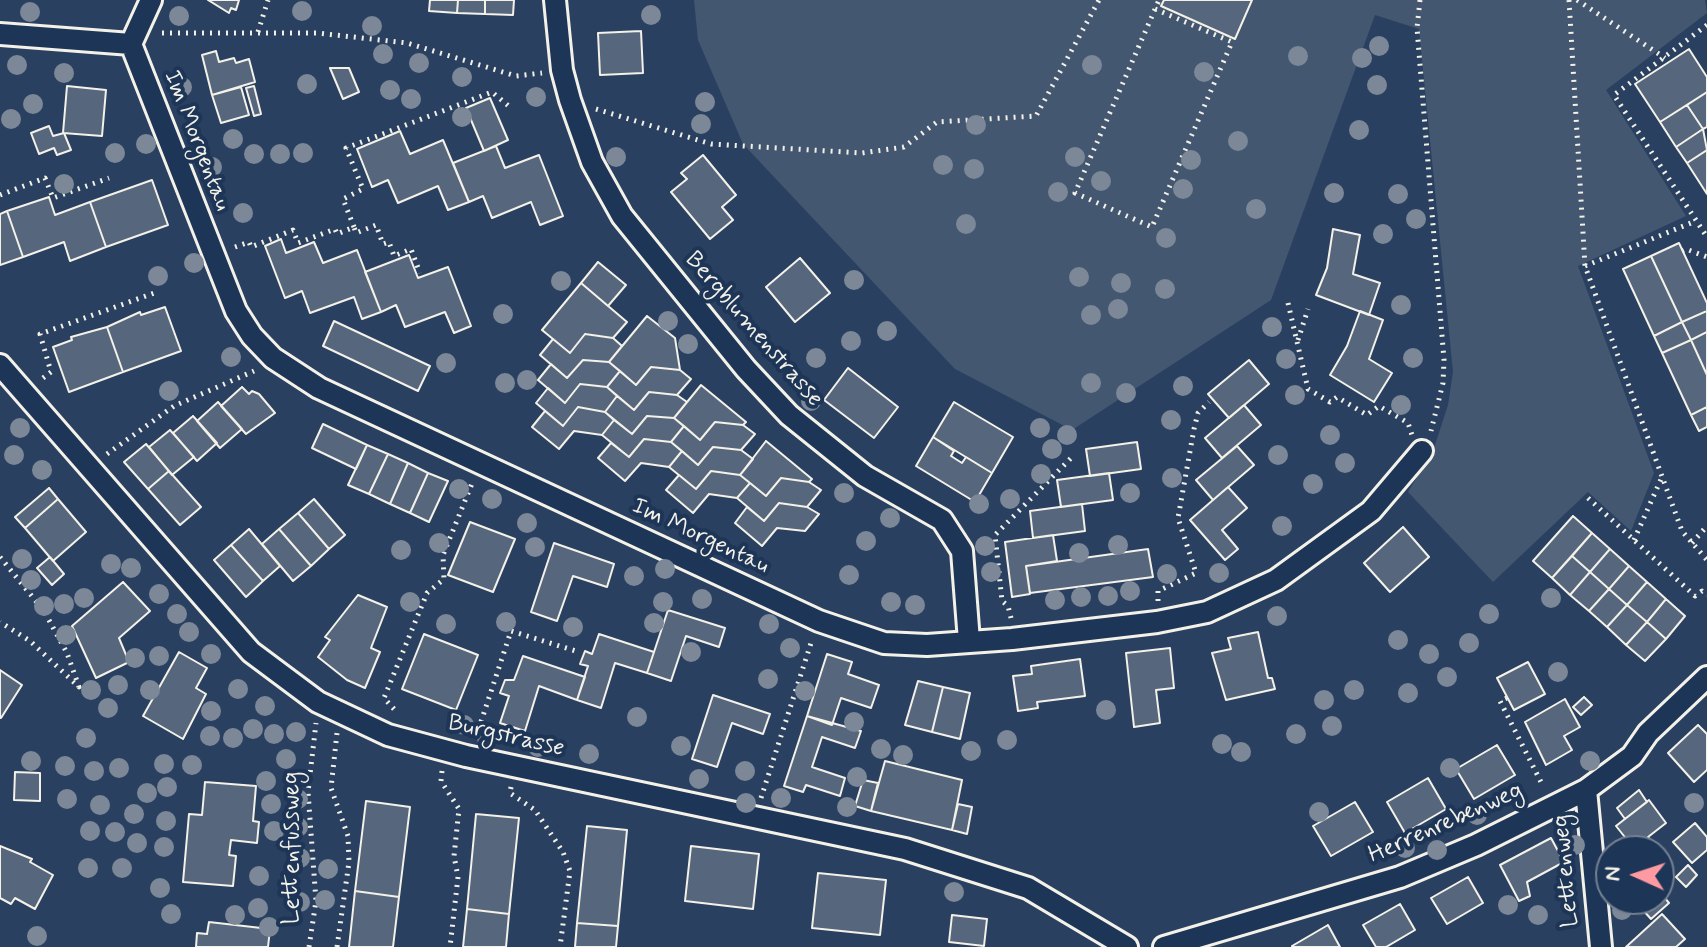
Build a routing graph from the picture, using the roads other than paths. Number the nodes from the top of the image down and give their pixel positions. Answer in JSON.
{"nodes":[{"id":1,"x":151,"y":0,"type":"edge"},
{"id":2,"x":555,"y":0,"type":"edge"},
{"id":3,"x":0,"y":34,"type":"edge"},
{"id":4,"x":131,"y":44,"type":"junction"},
{"id":5,"x":0,"y":365,"type":"edge"},
{"id":6,"x":1418,"y":446,"type":"road end"},
{"id":7,"x":969,"y":641,"type":"junction"},
{"id":8,"x":1707,"y":677,"type":"edge"},
{"id":9,"x":1586,"y":790,"type":"junction"},
{"id":10,"x":1127,"y":947,"type":"edge"},
{"id":11,"x":1164,"y":947,"type":"edge"},
{"id":12,"x":1601,"y":947,"type":"edge"}],
"edges":[{"from":1,"to":4,"type":"street"},
{"from":2,"to":7,"type":"street","name":"Bergblumenstrasse"},
{"from":3,"to":4,"type":"street"},
{"from":4,"to":7,"type":"street","name":"Im Morgentau"},
{"from":5,"to":10,"type":"street","name":"Burgstrasse"},
{"from":6,"to":7,"type":"street","name":"Im Morgentau"},
{"from":8,"to":9,"type":"street","name":"Herrenrebenweg"},
{"from":9,"to":11,"type":"street","name":"Herrenrebenweg"},
{"from":9,"to":12,"type":"street","name":"Lettenweg"}]}
